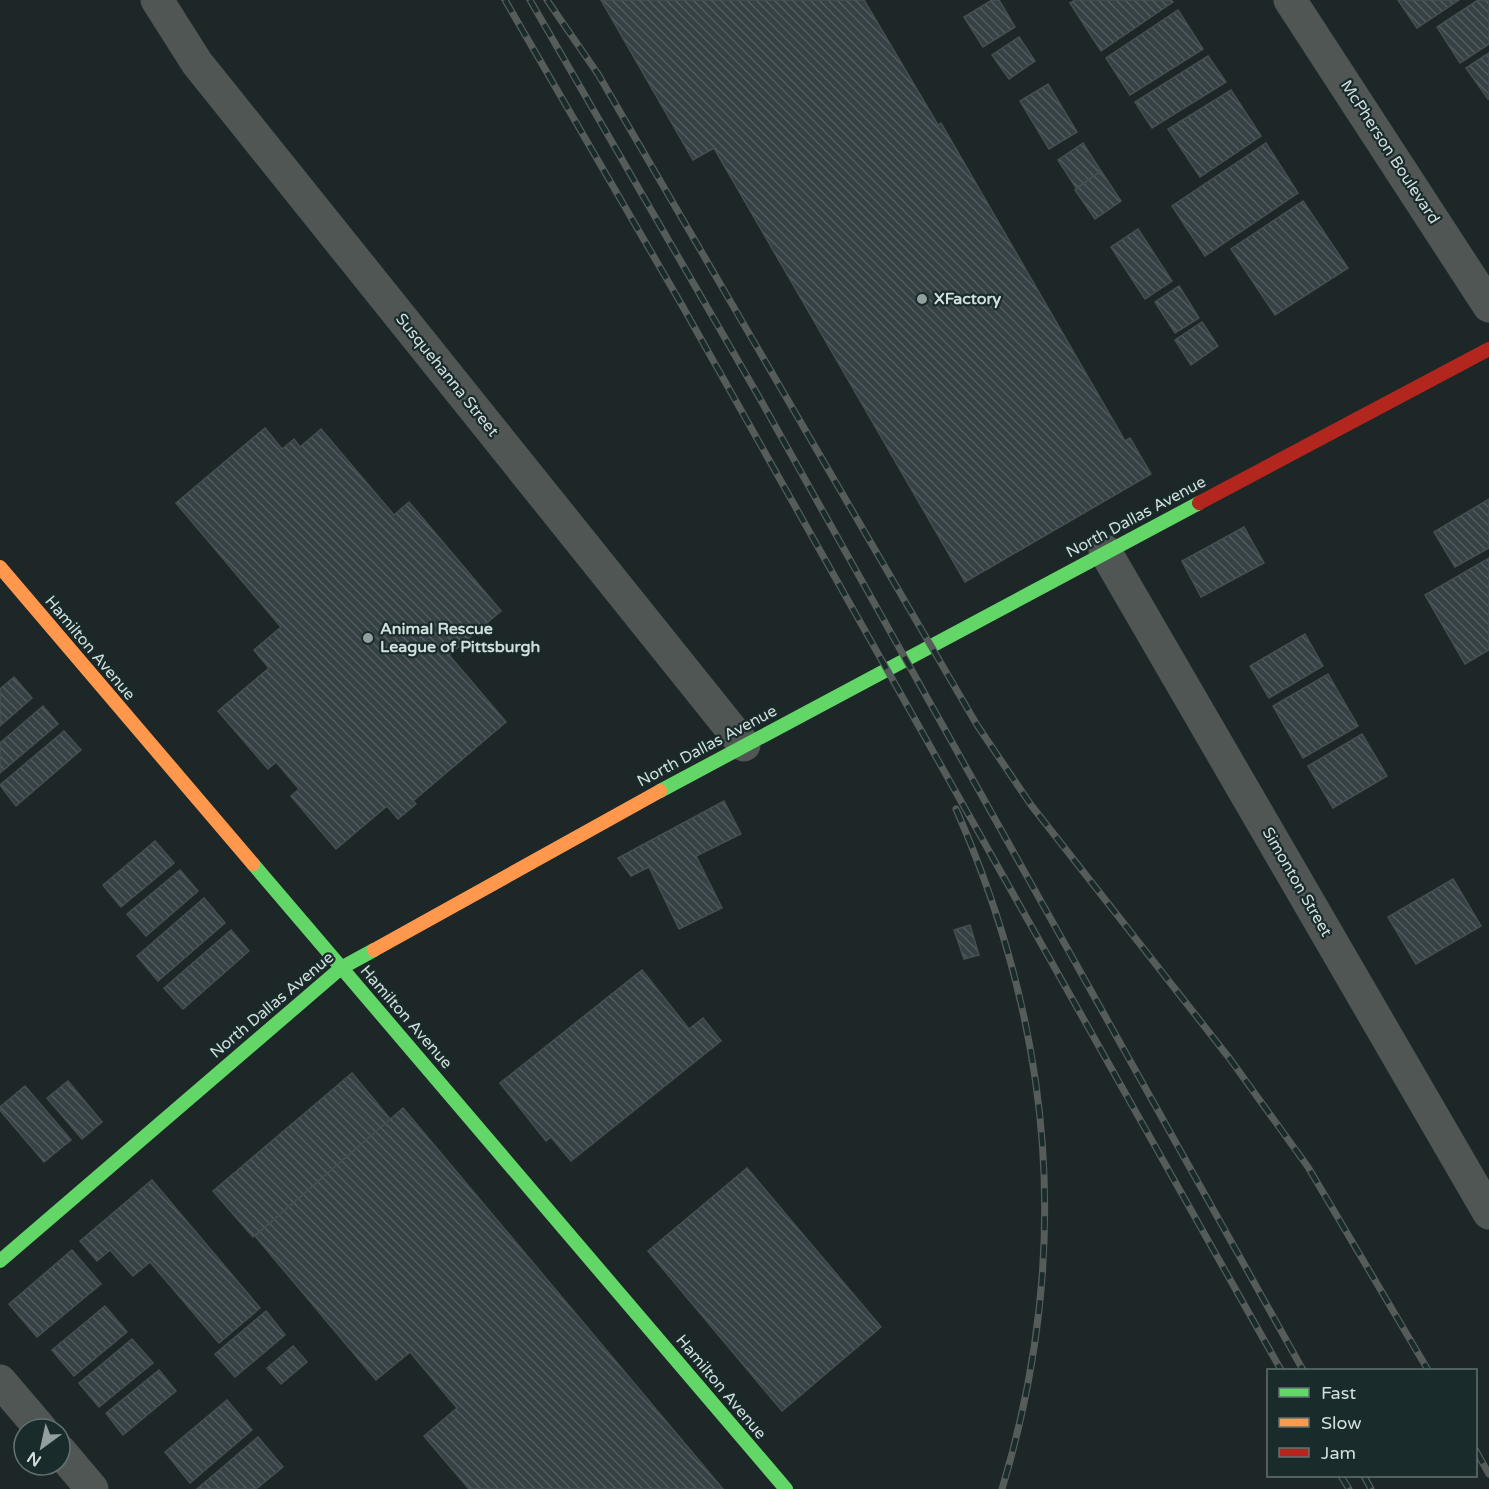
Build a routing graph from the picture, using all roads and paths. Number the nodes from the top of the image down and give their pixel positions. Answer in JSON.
{"nodes":[{"id":1,"x":157,"y":0,"type":"edge"},
{"id":2,"x":1290,"y":0,"type":"edge"},
{"id":3,"x":1489,"y":306,"type":"edge"},
{"id":4,"x":1489,"y":349,"type":"edge"},
{"id":5,"x":1105,"y":551,"type":"junction"},
{"id":6,"x":0,"y":567,"type":"edge"},
{"id":7,"x":744,"y":745,"type":"junction"},
{"id":8,"x":341,"y":968,"type":"junction"},
{"id":9,"x":1489,"y":1213,"type":"edge"},
{"id":10,"x":0,"y":1261,"type":"edge"},
{"id":11,"x":0,"y":1381,"type":"edge"},
{"id":12,"x":31,"y":1417,"type":"edge"},
{"id":13,"x":72,"y":1465,"type":"edge"},
{"id":14,"x":93,"y":1489,"type":"edge"},
{"id":15,"x":786,"y":1489,"type":"edge"}],
"edges":[{"from":1,"to":7,"type":"street","name":"Susquehanna Street"},
{"from":2,"to":3,"type":"street","name":"McPherson Boulevard"},
{"from":4,"to":5,"type":"main road","name":"North Dallas Avenue"},
{"from":5,"to":7,"type":"main road","name":"North Dallas Avenue"},
{"from":5,"to":9,"type":"street","name":"Simonton Street"},
{"from":6,"to":8,"type":"main road","name":"Hamilton Avenue"},
{"from":7,"to":8,"type":"main road","name":"North Dallas Avenue"},
{"from":8,"to":10,"type":"main road","name":"North Dallas Avenue"},
{"from":8,"to":15,"type":"main road","name":"Hamilton Avenue"},
{"from":11,"to":12,"type":"street"},
{"from":13,"to":14,"type":"street"}]}
